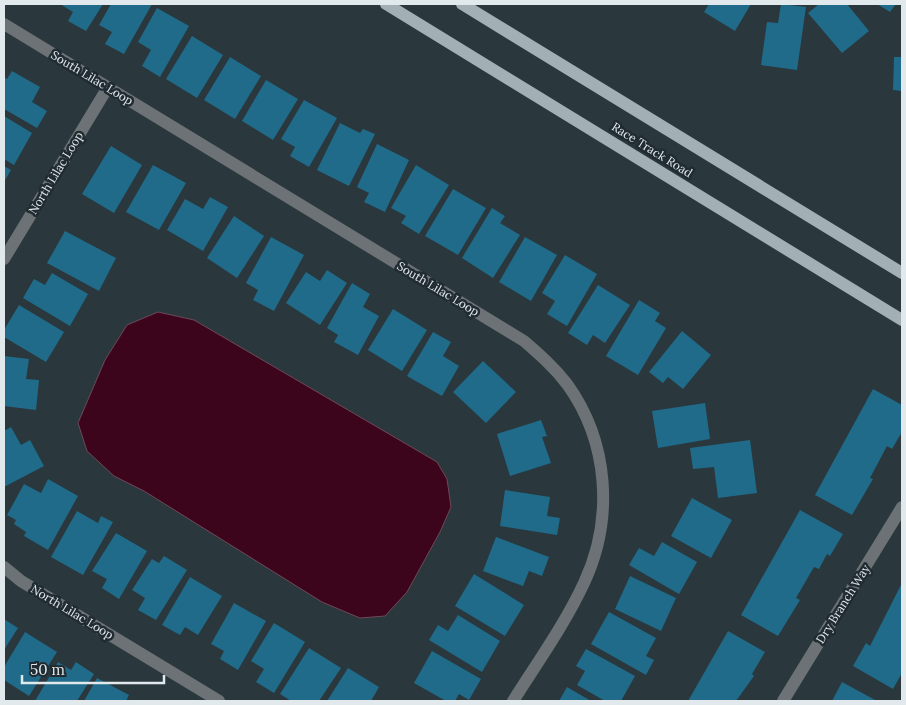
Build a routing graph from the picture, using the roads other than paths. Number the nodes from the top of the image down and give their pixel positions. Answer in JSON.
{"nodes":[{"id":1,"x":386,"y":4,"type":"edge"},
{"id":2,"x":462,"y":4,"type":"edge"},
{"id":3,"x":4,"y":24,"type":"edge"},
{"id":4,"x":108,"y":88,"type":"junction"},
{"id":5,"x":4,"y":259,"type":"edge"},
{"id":6,"x":902,"y":272,"type":"edge"},
{"id":7,"x":902,"y":320,"type":"edge"},
{"id":8,"x":902,"y":509,"type":"edge"},
{"id":9,"x":4,"y":567,"type":"edge"},
{"id":10,"x":218,"y":701,"type":"edge"},
{"id":11,"x":513,"y":701,"type":"edge"},
{"id":12,"x":783,"y":701,"type":"edge"}],
"edges":[{"from":1,"to":7,"type":"main road","name":"Race Track Road"},
{"from":2,"to":6,"type":"main road","name":"Race Track Road"},
{"from":3,"to":4,"type":"street","name":"South Lilac Loop"},
{"from":4,"to":5,"type":"street","name":"North Lilac Loop"},
{"from":4,"to":11,"type":"street","name":"South Lilac Loop"},
{"from":8,"to":12,"type":"street","name":"Dry Branch Way"},
{"from":9,"to":10,"type":"street","name":"North Lilac Loop"}]}
